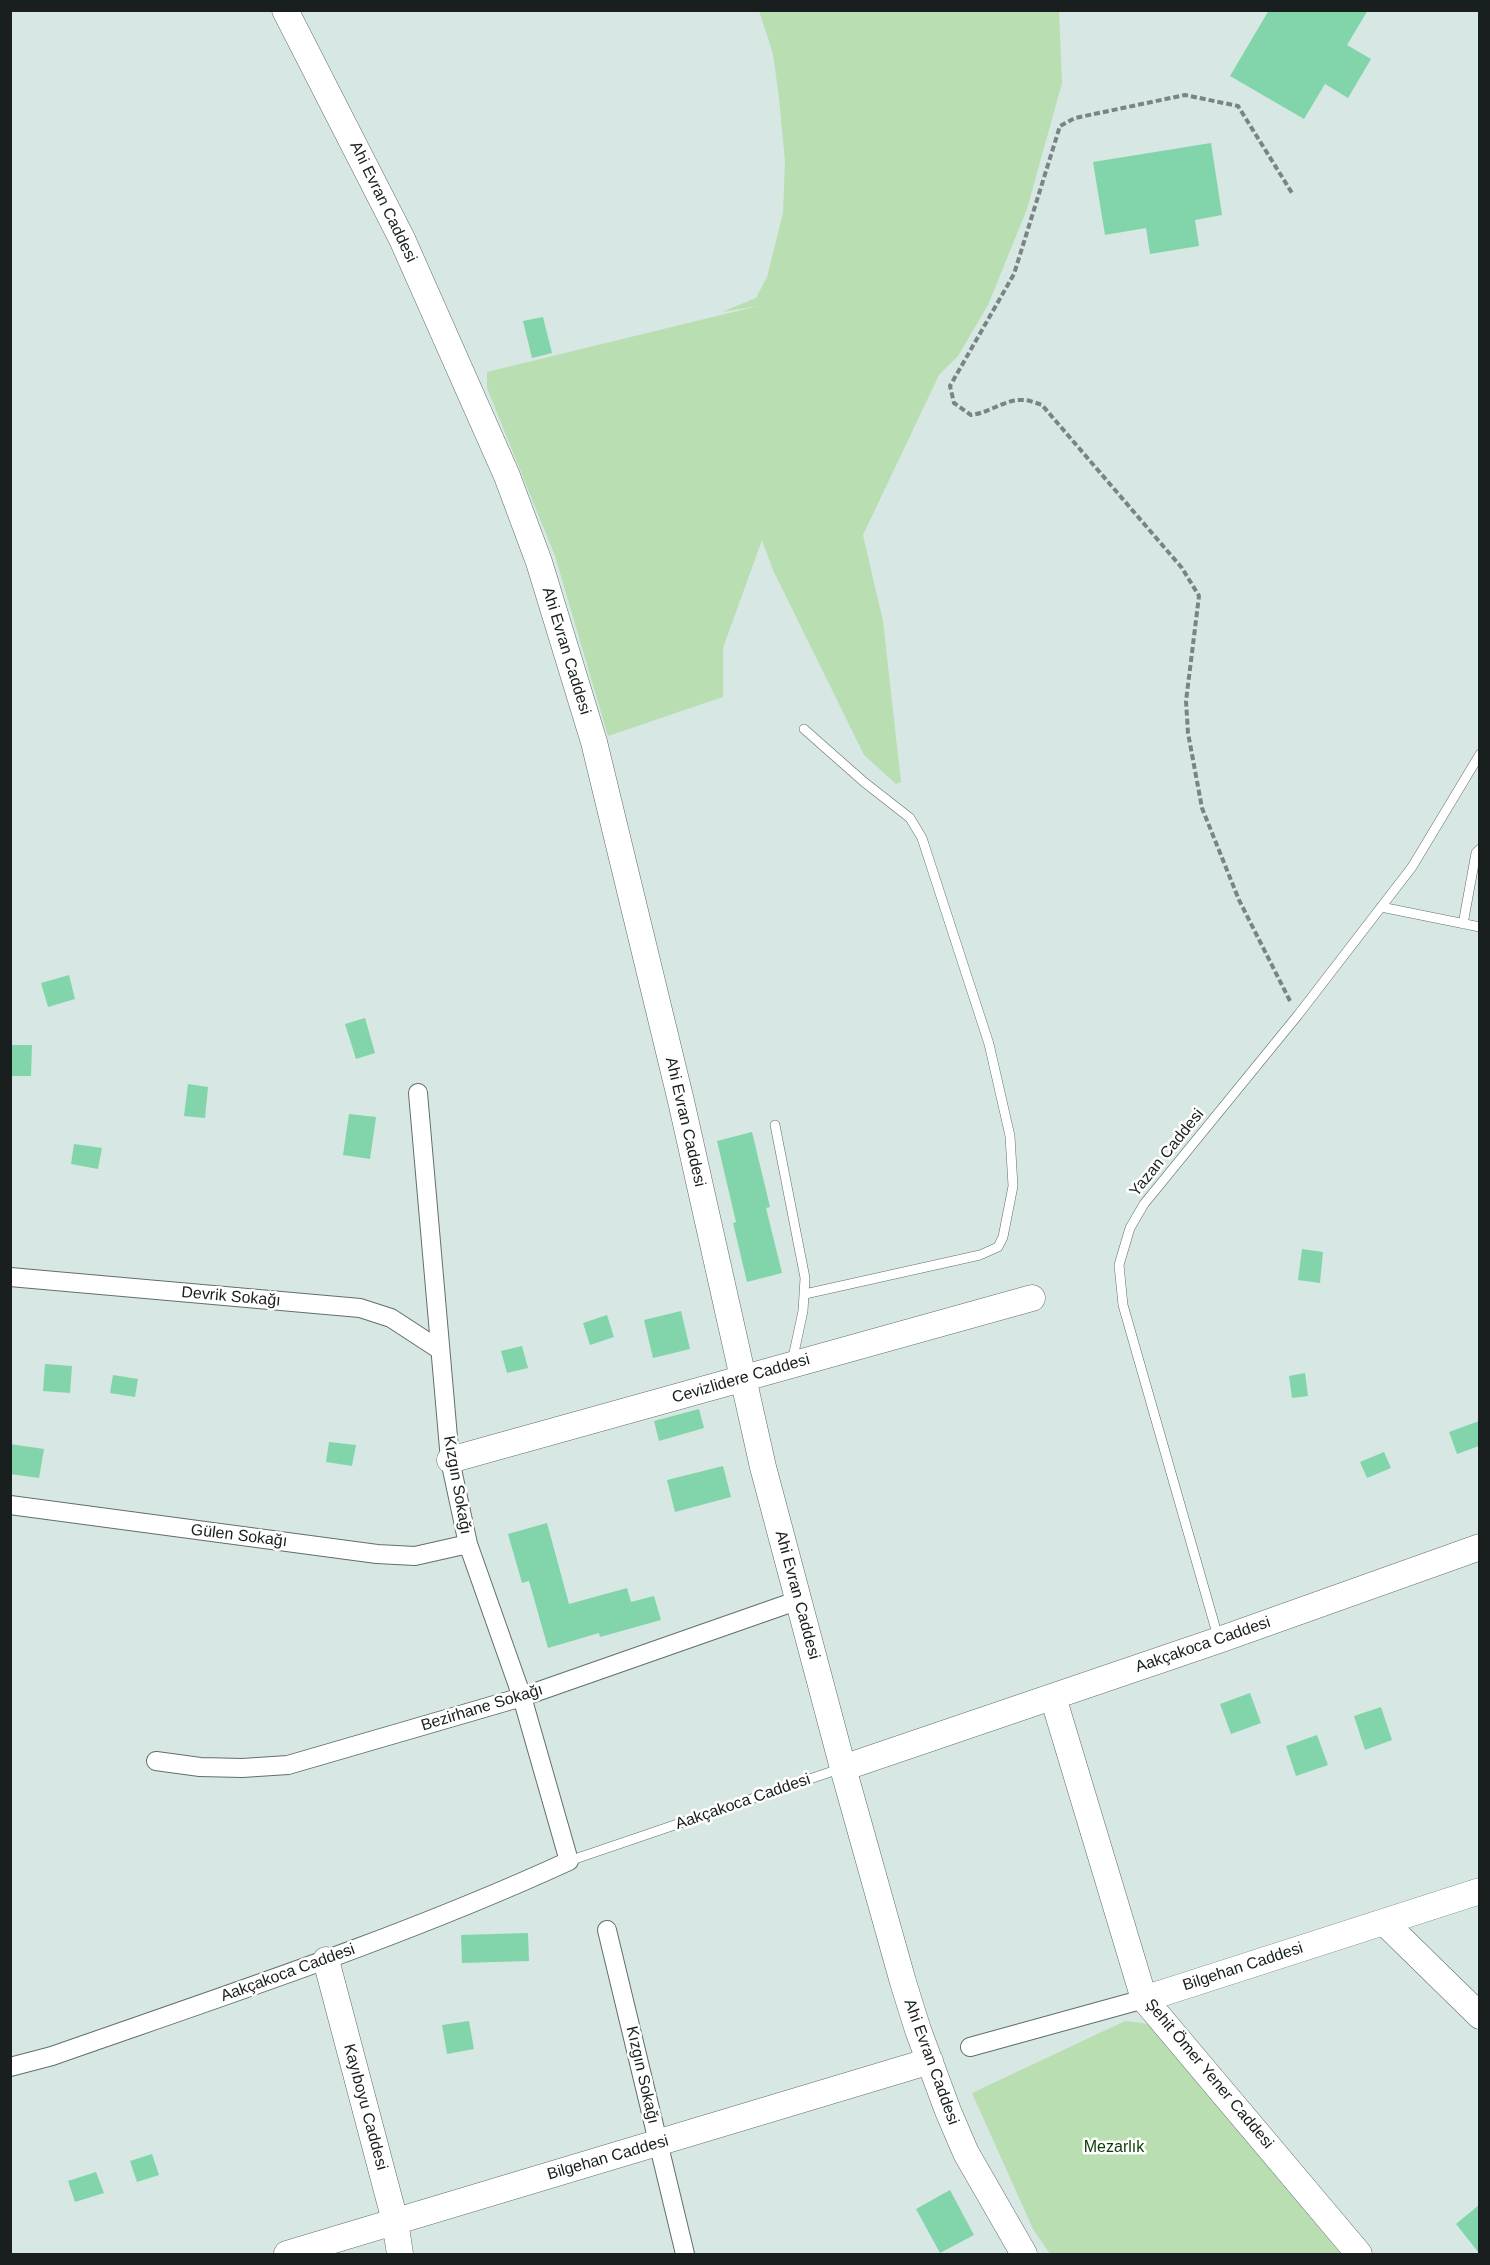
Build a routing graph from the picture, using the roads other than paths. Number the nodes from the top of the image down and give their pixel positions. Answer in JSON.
{"nodes":[{"id":1,"x":285,"y":10,"type":"edge"},
{"id":2,"x":804,"y":729,"type":"dead end"},
{"id":3,"x":1479,"y":754,"type":"edge"},
{"id":4,"x":1479,"y":849,"type":"edge"},
{"id":5,"x":1381,"y":907,"type":"junction"},
{"id":6,"x":1463,"y":924,"type":"junction"},
{"id":7,"x":1479,"y":927,"type":"edge"},
{"id":8,"x":418,"y":1093,"type":"dead end"},
{"id":9,"x":775,"y":1125,"type":"dead end"},
{"id":10,"x":10,"y":1277,"type":"edge"},
{"id":11,"x":805,"y":1294,"type":"junction"},
{"id":12,"x":1032,"y":1298,"type":"dead end"},
{"id":13,"x":440,"y":1350,"type":"junction"},
{"id":14,"x":792,"y":1365,"type":"junction"},
{"id":15,"x":742,"y":1378,"type":"junction"},
{"id":16,"x":450,"y":1460,"type":"junction"},
{"id":17,"x":10,"y":1505,"type":"edge"},
{"id":18,"x":468,"y":1544,"type":"junction"},
{"id":19,"x":1479,"y":1547,"type":"edge"},
{"id":20,"x":799,"y":1600,"type":"junction"},
{"id":21,"x":1219,"y":1640,"type":"junction"},
{"id":22,"x":522,"y":1697,"type":"junction"},
{"id":23,"x":1053,"y":1697,"type":"junction"},
{"id":24,"x":156,"y":1761,"type":"dead end"},
{"id":25,"x":843,"y":1768,"type":"junction"},
{"id":26,"x":569,"y":1861,"type":"junction"},
{"id":27,"x":1479,"y":1891,"type":"edge"},
{"id":28,"x":1384,"y":1922,"type":"junction"},
{"id":29,"x":607,"y":1930,"type":"dead end"},
{"id":30,"x":326,"y":1960,"type":"junction"},
{"id":31,"x":1144,"y":1999,"type":"junction"},
{"id":32,"x":1479,"y":2016,"type":"edge"},
{"id":33,"x":970,"y":2047,"type":"dead end"},
{"id":34,"x":930,"y":2061,"type":"junction"},
{"id":35,"x":10,"y":2067,"type":"edge"},
{"id":36,"x":659,"y":2144,"type":"junction"},
{"id":37,"x":395,"y":2221,"type":"junction"},
{"id":38,"x":1021,"y":2253,"type":"edge"},
{"id":39,"x":287,"y":2254,"type":"edge"},
{"id":40,"x":400,"y":2254,"type":"edge"},
{"id":41,"x":686,"y":2254,"type":"edge"},
{"id":42,"x":1359,"y":2254,"type":"edge"}],
"edges":[{"from":1,"to":15,"type":"street","name":"Ahi Evran Caddesi"},
{"from":2,"to":11,"type":"lane"},
{"from":3,"to":5,"type":"lane","name":"Yazan Caddesi"},
{"from":4,"to":6,"type":"lane"},
{"from":5,"to":6,"type":"lane"},
{"from":5,"to":21,"type":"lane","name":"Yazan Caddesi"},
{"from":6,"to":7,"type":"lane"},
{"from":8,"to":13,"type":"street","name":"Kızgın Sokağı"},
{"from":9,"to":11,"type":"lane"},
{"from":10,"to":13,"type":"street","name":"Devrik Sokağı"},
{"from":11,"to":14,"type":"lane"},
{"from":12,"to":14,"type":"street","name":"Cevizlidere Caddesi"},
{"from":13,"to":16,"type":"street","name":"Kızgın Sokağı"},
{"from":14,"to":15,"type":"street","name":"Cevizlidere Caddesi"},
{"from":15,"to":16,"type":"street","name":"Cevizlidere Caddesi"},
{"from":15,"to":20,"type":"street","name":"Ahi Evran Caddesi"},
{"from":16,"to":18,"type":"street","name":"Kızgın Sokağı"},
{"from":17,"to":18,"type":"street","name":"Gülen Sokağı"},
{"from":18,"to":22,"type":"street","name":"Kızgın Sokağı"},
{"from":19,"to":21,"type":"street","name":"Aakçakoca Caddesi"},
{"from":20,"to":22,"type":"street","name":"Bezirhane Sokağı"},
{"from":20,"to":25,"type":"street","name":"Ahi Evran Caddesi"},
{"from":21,"to":23,"type":"street","name":"Aakçakoca Caddesi"},
{"from":22,"to":24,"type":"street","name":"Bezirhane Sokağı"},
{"from":22,"to":26,"type":"street","name":"Kızgın Sokağı"},
{"from":23,"to":25,"type":"street","name":"Aakçakoca Caddesi"},
{"from":23,"to":31,"type":"street","name":"Şehit Ömer Yener Caddesi"},
{"from":25,"to":26,"type":"lane","name":"Aakçakoca Caddesi"},
{"from":25,"to":34,"type":"street","name":"Ahi Evran Caddesi"},
{"from":26,"to":30,"type":"street","name":"Aakçakoca Caddesi"},
{"from":27,"to":28,"type":"street","name":"Bilgehan Caddesi"},
{"from":28,"to":31,"type":"street","name":"Bilgehan Caddesi"},
{"from":28,"to":32,"type":"street"},
{"from":29,"to":36,"type":"street","name":"Kızgın Sokağı"},
{"from":30,"to":35,"type":"street","name":"Aakçakoca Caddesi"},
{"from":30,"to":37,"type":"street","name":"Kayıboyu Caddesi"},
{"from":31,"to":33,"type":"street","name":"Bilgehan Caddesi"},
{"from":31,"to":42,"type":"street","name":"Şehit Ömer Yener Caddesi"},
{"from":34,"to":36,"type":"street","name":"Bilgehan Caddesi"},
{"from":34,"to":38,"type":"street","name":"Ahi Evran Caddesi"},
{"from":36,"to":37,"type":"street","name":"Bilgehan Caddesi"},
{"from":36,"to":41,"type":"street","name":"Kızgın Sokağı"},
{"from":37,"to":39,"type":"street","name":"Bilgehan Caddesi"},
{"from":37,"to":40,"type":"street","name":"Kayıboyu Caddesi"}]}
